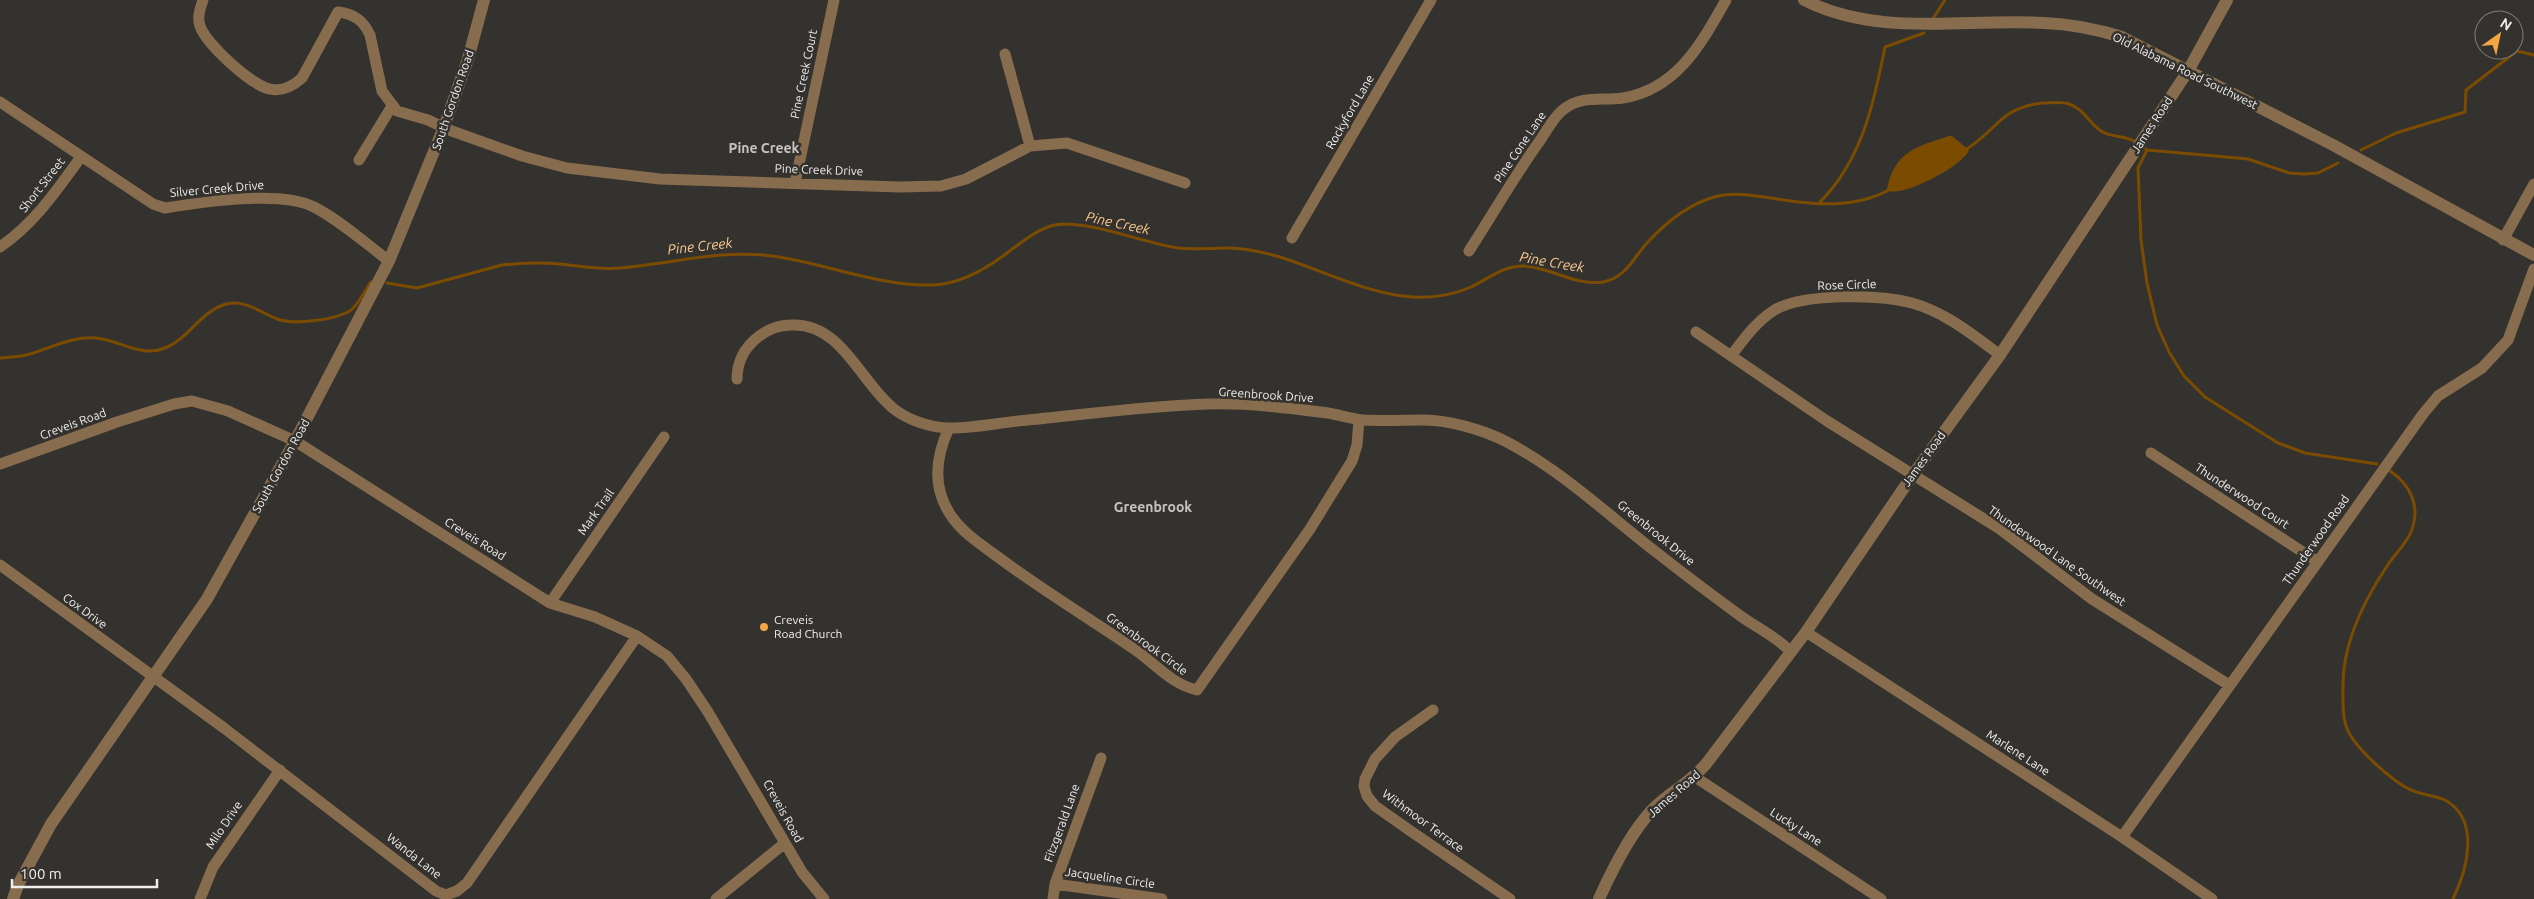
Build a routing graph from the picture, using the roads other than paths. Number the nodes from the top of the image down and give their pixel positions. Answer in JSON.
{"nodes":[{"id":1,"x":202,"y":0,"type":"edge"},
{"id":2,"x":484,"y":0,"type":"edge"},
{"id":3,"x":834,"y":0,"type":"edge"},
{"id":4,"x":1431,"y":0,"type":"edge"},
{"id":5,"x":1726,"y":0,"type":"edge"},
{"id":6,"x":1804,"y":0,"type":"edge"},
{"id":7,"x":2227,"y":0,"type":"edge"},
{"id":8,"x":336,"y":6,"type":"edge"},
{"id":9,"x":1005,"y":54,"type":"dead end"},
{"id":10,"x":2188,"y":70,"type":"junction"},
{"id":11,"x":0,"y":102,"type":"edge"},
{"id":12,"x":392,"y":106,"type":"junction"},
{"id":13,"x":444,"y":127,"type":"junction"},
{"id":14,"x":1030,"y":146,"type":"junction"},
{"id":15,"x":81,"y":157,"type":"junction"},
{"id":16,"x":359,"y":160,"type":"dead end"},
{"id":17,"x":795,"y":183,"type":"junction"},
{"id":18,"x":1185,"y":183,"type":"dead end"},
{"id":19,"x":2534,"y":184,"type":"edge"},
{"id":20,"x":1292,"y":238,"type":"dead end"},
{"id":21,"x":2503,"y":240,"type":"junction"},
{"id":22,"x":0,"y":247,"type":"edge"},
{"id":23,"x":1469,"y":251,"type":"dead end"},
{"id":24,"x":2534,"y":256,"type":"edge"},
{"id":25,"x":389,"y":261,"type":"junction"},
{"id":26,"x":2534,"y":269,"type":"edge"},
{"id":27,"x":1696,"y":332,"type":"dead end"},
{"id":28,"x":2000,"y":355,"type":"junction"},
{"id":29,"x":1731,"y":356,"type":"junction"},
{"id":30,"x":737,"y":379,"type":"dead end"},
{"id":31,"x":1359,"y":420,"type":"junction"},
{"id":32,"x":949,"y":428,"type":"junction"},
{"id":33,"x":664,"y":437,"type":"dead end"},
{"id":34,"x":295,"y":441,"type":"junction"},
{"id":35,"x":2151,"y":453,"type":"dead end"},
{"id":36,"x":0,"y":464,"type":"edge"},
{"id":37,"x":1912,"y":476,"type":"junction"},
{"id":38,"x":2318,"y":562,"type":"junction"},
{"id":39,"x":0,"y":565,"type":"edge"},
{"id":40,"x":550,"y":603,"type":"junction"},
{"id":41,"x":1806,"y":632,"type":"junction"},
{"id":42,"x":637,"y":636,"type":"junction"},
{"id":43,"x":1791,"y":652,"type":"junction"},
{"id":44,"x":154,"y":678,"type":"junction"},
{"id":45,"x":2229,"y":685,"type":"junction"},
{"id":46,"x":1433,"y":710,"type":"dead end"},
{"id":47,"x":1101,"y":758,"type":"dead end"},
{"id":48,"x":280,"y":770,"type":"junction"},
{"id":49,"x":1695,"y":777,"type":"junction"},
{"id":50,"x":2122,"y":837,"type":"junction"},
{"id":51,"x":784,"y":843,"type":"junction"},
{"id":52,"x":1054,"y":884,"type":"junction"},
{"id":53,"x":13,"y":899,"type":"edge"},
{"id":54,"x":200,"y":899,"type":"edge"},
{"id":55,"x":716,"y":899,"type":"edge"},
{"id":56,"x":824,"y":899,"type":"edge"},
{"id":57,"x":1053,"y":899,"type":"edge"},
{"id":58,"x":1162,"y":899,"type":"edge"},
{"id":59,"x":1510,"y":899,"type":"edge"},
{"id":60,"x":1599,"y":899,"type":"edge"},
{"id":61,"x":1881,"y":899,"type":"edge"},
{"id":62,"x":2212,"y":899,"type":"edge"}],
"edges":[{"from":1,"to":8,"type":"street"},
{"from":2,"to":13,"type":"street","name":"South Gordon Road"},
{"from":3,"to":17,"type":"street","name":"Pine Creek Court"},
{"from":4,"to":20,"type":"street","name":"Rockyford Lane"},
{"from":5,"to":23,"type":"street","name":"Pine Cone Lane"},
{"from":6,"to":10,"type":"street","name":"Old Alabama Road Southwest"},
{"from":7,"to":10,"type":"street","name":"James Road"},
{"from":8,"to":12,"type":"street"},
{"from":9,"to":14,"type":"street"},
{"from":10,"to":21,"type":"street","name":"Old Alabama Road Southwest"},
{"from":10,"to":28,"type":"street","name":"James Road"},
{"from":11,"to":15,"type":"street","name":"Silver Creek Drive"},
{"from":12,"to":13,"type":"street","name":"Pine Creek Drive"},
{"from":12,"to":16,"type":"street"},
{"from":13,"to":17,"type":"street","name":"Pine Creek Drive"},
{"from":13,"to":25,"type":"street","name":"South Gordon Road"},
{"from":14,"to":17,"type":"street","name":"Pine Creek Drive"},
{"from":14,"to":18,"type":"street","name":"Pine Creek Drive"},
{"from":15,"to":22,"type":"street","name":"Short Street"},
{"from":15,"to":25,"type":"street","name":"Silver Creek Drive"},
{"from":19,"to":21,"type":"street"},
{"from":21,"to":24,"type":"street","name":"Old Alabama Road Southwest"},
{"from":25,"to":34,"type":"street","name":"South Gordon Road"},
{"from":26,"to":38,"type":"street","name":"Thunderwood Road"},
{"from":27,"to":29,"type":"street","name":"Thunderwood Lane Southwest"},
{"from":28,"to":29,"type":"street","name":"Rose Circle"},
{"from":28,"to":37,"type":"street","name":"James Road"},
{"from":29,"to":37,"type":"street","name":"Thunderwood Lane Southwest"},
{"from":30,"to":32,"type":"street","name":"Greenbrook Drive"},
{"from":31,"to":32,"type":"street","name":"Greenbrook Drive"},
{"from":31,"to":32,"type":"street","name":"Greenbrook Circle"},
{"from":31,"to":43,"type":"street","name":"Greenbrook Drive"},
{"from":33,"to":40,"type":"street","name":"Mark Trail"},
{"from":34,"to":36,"type":"street","name":"Creveis Road"},
{"from":34,"to":40,"type":"street","name":"Creveis Road"},
{"from":34,"to":44,"type":"street","name":"South Gordon Road"},
{"from":35,"to":38,"type":"street","name":"Thunderwood Court"},
{"from":37,"to":41,"type":"street","name":"James Road"},
{"from":37,"to":45,"type":"street","name":"Thunderwood Lane Southwest"},
{"from":38,"to":45,"type":"street","name":"Thunderwood Road"},
{"from":39,"to":44,"type":"street","name":"Cox Drive"},
{"from":40,"to":42,"type":"street","name":"Creveis Road"},
{"from":41,"to":43,"type":"street","name":"James Road"},
{"from":41,"to":50,"type":"street","name":"Marlene Lane"},
{"from":42,"to":48,"type":"street","name":"Wanda Lane"},
{"from":42,"to":51,"type":"street","name":"Creveis Road"},
{"from":43,"to":49,"type":"street","name":"James Road"},
{"from":44,"to":48,"type":"street","name":"Wanda Lane"},
{"from":44,"to":53,"type":"street","name":"South Gordon Road"},
{"from":45,"to":50,"type":"street","name":"Thunderwood Road"},
{"from":46,"to":59,"type":"street","name":"Withmoor Terrace"},
{"from":47,"to":52,"type":"street","name":"Fitzgerald Lane"},
{"from":48,"to":54,"type":"street","name":"Milo Drive"},
{"from":49,"to":60,"type":"street","name":"James Road"},
{"from":49,"to":61,"type":"street","name":"Lucky Lane"},
{"from":50,"to":62,"type":"street","name":"Marlene Lane"},
{"from":51,"to":55,"type":"street"},
{"from":51,"to":56,"type":"street","name":"Creveis Road"},
{"from":52,"to":57,"type":"street","name":"Fitzgerald Lane"},
{"from":52,"to":58,"type":"street","name":"Jacqueline Circle"}]}
